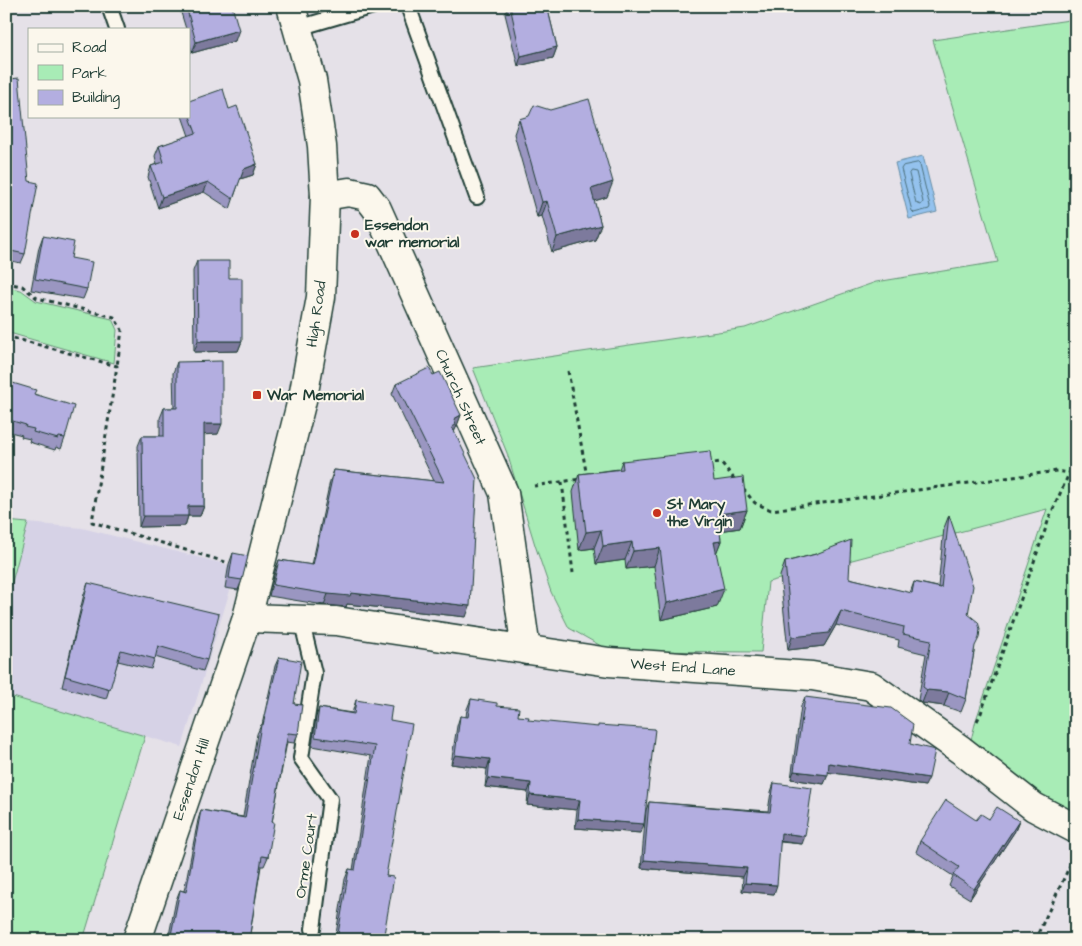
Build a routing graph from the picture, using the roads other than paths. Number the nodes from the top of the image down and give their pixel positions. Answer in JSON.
{"nodes":[{"id":1,"x":109,"y":6,"type":"edge"},
{"id":2,"x":373,"y":6,"type":"edge"},
{"id":3,"x":408,"y":6,"type":"edge"},
{"id":4,"x":295,"y":17,"type":"edge"},
{"id":5,"x":117,"y":28,"type":"edge"},
{"id":6,"x":325,"y":196,"type":"junction"},
{"id":7,"x":478,"y":197,"type":"dead end"},
{"id":8,"x":247,"y":618,"type":"junction"},
{"id":9,"x":301,"y":620,"type":"junction"},
{"id":10,"x":526,"y":650,"type":"junction"},
{"id":11,"x":1075,"y":842,"type":"edge"},
{"id":12,"x":313,"y":929,"type":"dead end"},
{"id":13,"x":138,"y":940,"type":"edge"}],
"edges":[{"from":1,"to":5,"type":"lane"},
{"from":2,"to":4,"type":"lane"},
{"from":3,"to":7,"type":"lane"},
{"from":4,"to":6,"type":"street","name":"High Road"},
{"from":6,"to":8,"type":"street","name":"High Road"},
{"from":6,"to":10,"type":"street","name":"Church Street"},
{"from":8,"to":9,"type":"street","name":"West End Lane"},
{"from":8,"to":13,"type":"street","name":"Essendon Hill"},
{"from":9,"to":10,"type":"street","name":"West End Lane"},
{"from":9,"to":12,"type":"lane","name":"Orme Court"},
{"from":10,"to":11,"type":"street","name":"West End Lane"}]}
